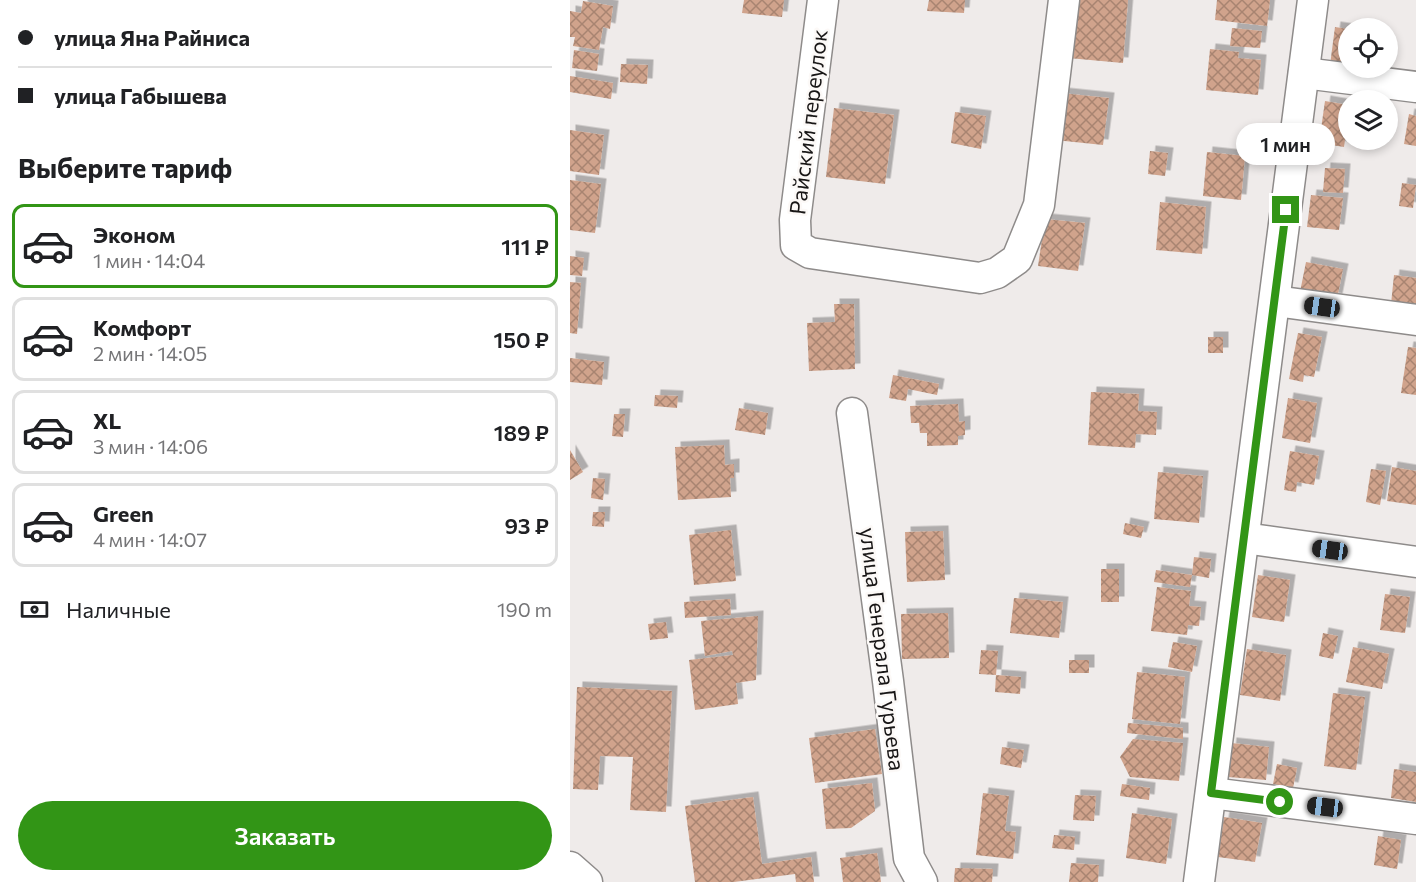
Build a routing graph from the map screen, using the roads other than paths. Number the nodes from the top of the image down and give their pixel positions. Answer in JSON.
{"nodes":[{"id":1,"x":823,"y":0,"type":"edge"},
{"id":2,"x":1064,"y":0,"type":"edge"},
{"id":3,"x":1313,"y":0,"type":"edge"},
{"id":4,"x":1304,"y":73,"type":"junction"},
{"id":5,"x":1416,"y":87,"type":"edge"},
{"id":6,"x":1275,"y":301,"type":"junction"},
{"id":7,"x":1416,"y":320,"type":"edge"},
{"id":8,"x":852,"y":412,"type":"dead end"},
{"id":9,"x":1244,"y":538,"type":"junction"},
{"id":10,"x":1416,"y":562,"type":"edge"},
{"id":11,"x":1211,"y":793,"type":"junction"},
{"id":12,"x":1416,"y":819,"type":"edge"},
{"id":13,"x":570,"y":867,"type":"edge"},
{"id":14,"x":587,"y":882,"type":"edge"},
{"id":15,"x":922,"y":882,"type":"edge"},
{"id":16,"x":1199,"y":882,"type":"edge"}],
"edges":[{"from":1,"to":2,"type":"street","name":"Райский переулок"},
{"from":3,"to":4,"type":"street"},
{"from":4,"to":5,"type":"street"},
{"from":4,"to":6,"type":"street"},
{"from":6,"to":7,"type":"street"},
{"from":6,"to":9,"type":"street"},
{"from":8,"to":15,"type":"street","name":"улица Генерала Гурьева"},
{"from":9,"to":10,"type":"street"},
{"from":9,"to":11,"type":"street"},
{"from":11,"to":12,"type":"street"},
{"from":11,"to":16,"type":"street"},
{"from":13,"to":14,"type":"street"}]}
